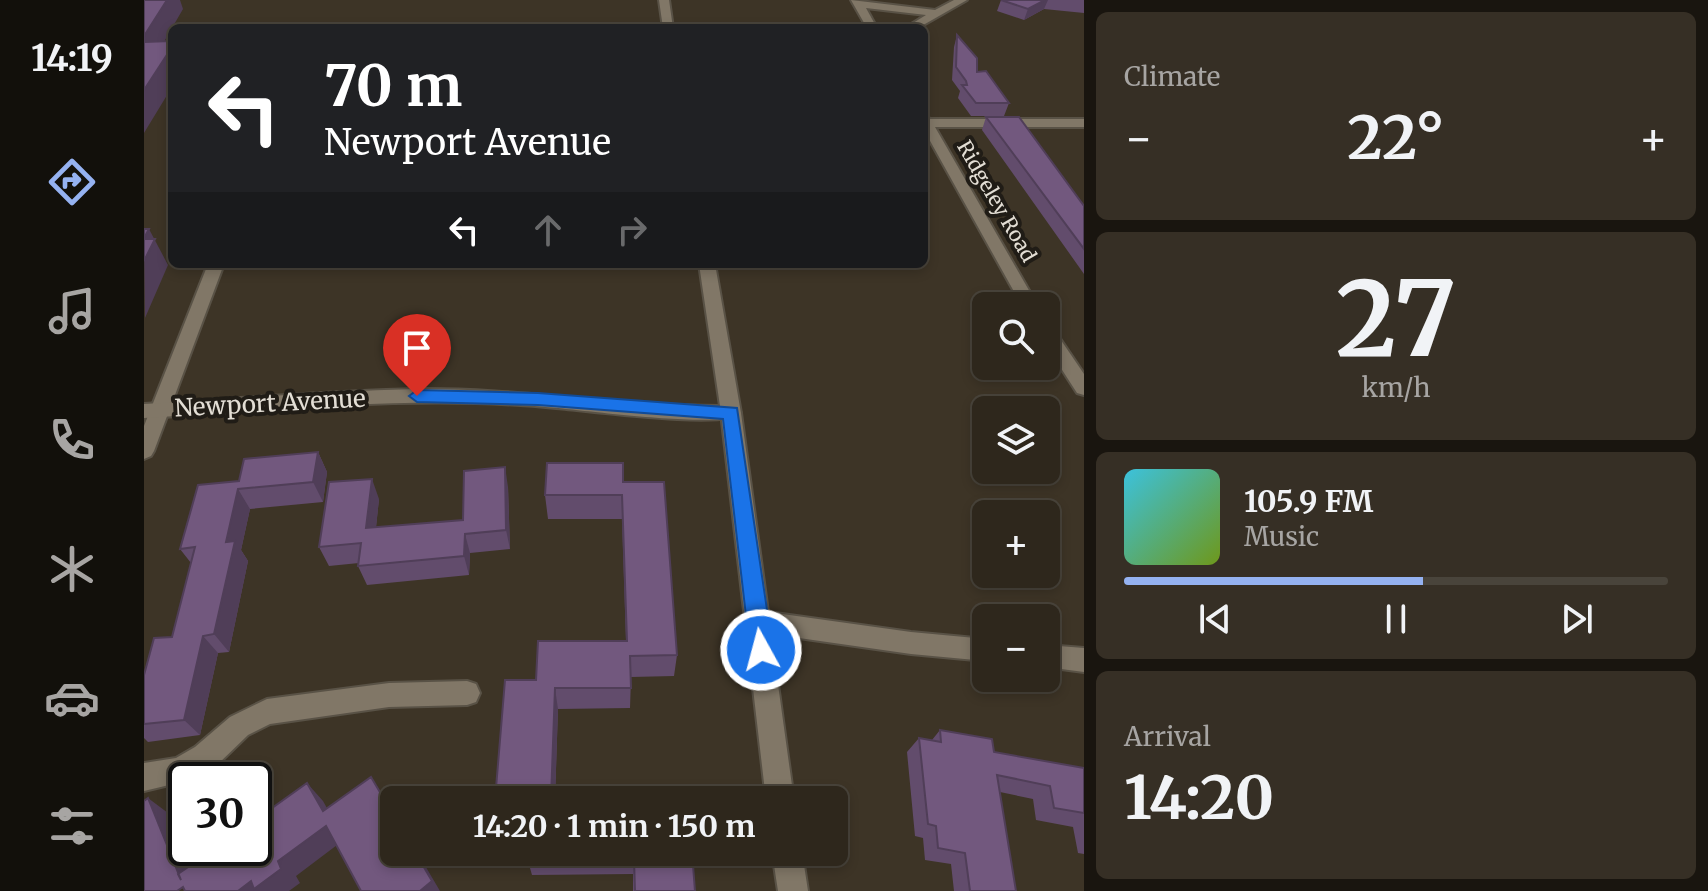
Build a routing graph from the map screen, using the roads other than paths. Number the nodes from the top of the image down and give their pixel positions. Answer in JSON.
{"nodes":[{"id":1,"x":664,"y":0,"type":"edge"},
{"id":2,"x":962,"y":0,"type":"edge"},
{"id":3,"x":857,"y":2,"type":"edge"},
{"id":4,"x":934,"y":13,"type":"junction"},
{"id":5,"x":667,"y":24,"type":"edge"},
{"id":6,"x":870,"y":24,"type":"edge"},
{"id":7,"x":916,"y":24,"type":"edge"},
{"id":8,"x":928,"y":121,"type":"edge"},
{"id":9,"x":1084,"y":123,"type":"edge"},
{"id":10,"x":928,"y":126,"type":"edge"},
{"id":11,"x":214,"y":268,"type":"edge"},
{"id":12,"x":708,"y":268,"type":"edge"},
{"id":13,"x":1022,"y":292,"type":"edge"},
{"id":14,"x":1060,"y":352,"type":"edge"},
{"id":15,"x":1084,"y":388,"type":"edge"},
{"id":16,"x":152,"y":411,"type":"edge"},
{"id":17,"x":731,"y":413,"type":"junction"},
{"id":18,"x":144,"y":451,"type":"edge"},
{"id":19,"x":758,"y":621,"type":"junction"},
{"id":20,"x":972,"y":649,"type":"edge"},
{"id":21,"x":1060,"y":657,"type":"edge"},
{"id":22,"x":1084,"y":660,"type":"edge"},
{"id":23,"x":467,"y":693,"type":"dead end"},
{"id":24,"x":144,"y":777,"type":"edge"},
{"id":25,"x":778,"y":786,"type":"edge"},
{"id":26,"x":789,"y":866,"type":"edge"},
{"id":27,"x":793,"y":891,"type":"edge"}],
"edges":[{"from":1,"to":5,"type":"street"},
{"from":2,"to":4,"type":"street"},
{"from":3,"to":4,"type":"street"},
{"from":3,"to":6,"type":"street"},
{"from":4,"to":7,"type":"street"},
{"from":8,"to":9,"type":"street"},
{"from":10,"to":13,"type":"street","name":"Ridgeley Road"},
{"from":11,"to":16,"type":"street"},
{"from":12,"to":17,"type":"street"},
{"from":14,"to":15,"type":"street"},
{"from":16,"to":17,"type":"street","name":"Newport Avenue"},
{"from":16,"to":18,"type":"street"},
{"from":17,"to":19,"type":"street"},
{"from":19,"to":20,"type":"street"},
{"from":19,"to":25,"type":"street"},
{"from":21,"to":22,"type":"street"},
{"from":23,"to":24,"type":"street"},
{"from":26,"to":27,"type":"street"}]}
